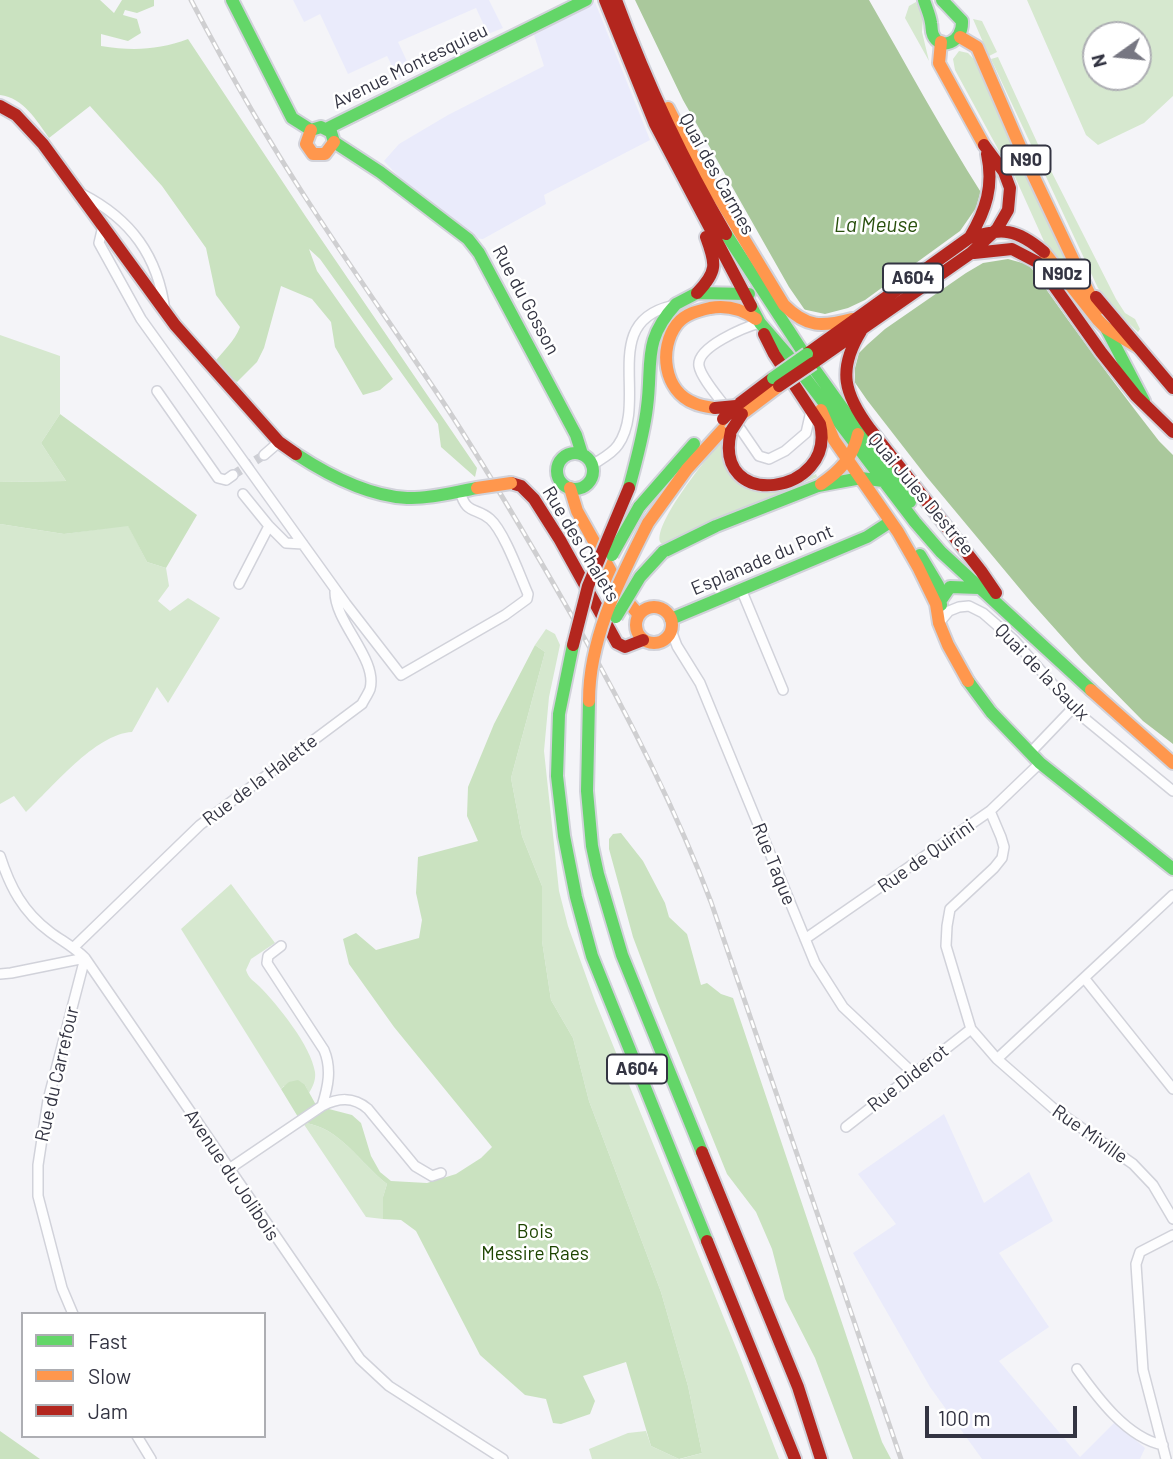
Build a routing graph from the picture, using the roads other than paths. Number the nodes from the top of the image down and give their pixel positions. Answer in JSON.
{"nodes":[{"id":1,"x":232,"y":0,"type":"edge"},
{"id":2,"x":586,"y":0,"type":"edge"},
{"id":3,"x":605,"y":0,"type":"edge"},
{"id":4,"x":616,"y":0,"type":"edge"},
{"id":5,"x":924,"y":0,"type":"edge"},
{"id":6,"x":946,"y":5,"type":"edge"},
{"id":7,"x":932,"y":21,"type":"junction"},
{"id":8,"x":960,"y":37,"type":"junction"},
{"id":9,"x":941,"y":42,"type":"junction"},
{"id":10,"x":634,"y":47,"type":"junction"},
{"id":11,"x":0,"y":106,"type":"edge"},
{"id":12,"x":326,"y":129,"type":"junction"},
{"id":13,"x":312,"y":130,"type":"junction"},
{"id":14,"x":334,"y":142,"type":"junction"},
{"id":15,"x":984,"y":145,"type":"junction"},
{"id":16,"x":78,"y":192,"type":"junction"},
{"id":17,"x":691,"y":193,"type":"junction"},
{"id":18,"x":103,"y":226,"type":"junction"},
{"id":19,"x":1004,"y":227,"type":"junction"},
{"id":20,"x":969,"y":238,"type":"junction"},
{"id":21,"x":971,"y":253,"type":"junction"},
{"id":22,"x":1088,"y":288,"type":"junction"},
{"id":23,"x":697,"y":293,"type":"junction"},
{"id":24,"x":743,"y":293,"type":"junction"},
{"id":25,"x":769,"y":303,"type":"junction"},
{"id":26,"x":676,"y":304,"type":"junction"},
{"id":27,"x":166,"y":312,"type":"junction"},
{"id":28,"x":860,"y":322,"type":"junction"},
{"id":29,"x":760,"y":323,"type":"junction"},
{"id":30,"x":1106,"y":328,"type":"junction"},
{"id":31,"x":1138,"y":347,"type":"junction"},
{"id":32,"x":787,"y":354,"type":"joint"},
{"id":33,"x":808,"y":358,"type":"junction"},
{"id":34,"x":1173,"y":388,"type":"edge"},
{"id":35,"x":157,"y":391,"type":"dead end"},
{"id":36,"x":815,"y":393,"type":"junction"},
{"id":37,"x":1144,"y":401,"type":"junction"},
{"id":38,"x":811,"y":410,"type":"junction"},
{"id":39,"x":724,"y":421,"type":"junction"},
{"id":40,"x":1173,"y":432,"type":"edge"},
{"id":41,"x":857,"y":440,"type":"junction"},
{"id":42,"x":279,"y":442,"type":"junction"},
{"id":43,"x":582,"y":454,"type":"junction"},
{"id":44,"x":264,"y":455,"type":"tunnel mouth"},
{"id":45,"x":848,"y":460,"type":"junction"},
{"id":46,"x":592,"y":464,"type":"junction"},
{"id":47,"x":233,"y":475,"type":"dead end"},
{"id":48,"x":861,"y":478,"type":"junction"},
{"id":49,"x":883,"y":481,"type":"junction"},
{"id":50,"x":818,"y":486,"type":"junction"},
{"id":51,"x":570,"y":488,"type":"junction"},
{"id":52,"x":460,"y":491,"type":"junction"},
{"id":53,"x":243,"y":494,"type":"dead end"},
{"id":54,"x":269,"y":526,"type":"junction"},
{"id":55,"x":894,"y":527,"type":"junction"},
{"id":56,"x":303,"y":544,"type":"junction"},
{"id":57,"x":918,"y":567,"type":"junction"},
{"id":58,"x":239,"y":584,"type":"dead end"},
{"id":59,"x":944,"y":586,"type":"junction"},
{"id":60,"x":980,"y":588,"type":"junction"},
{"id":61,"x":741,"y":589,"type":"junction"},
{"id":62,"x":336,"y":590,"type":"junction"},
{"id":63,"x":996,"y":593,"type":"junction"},
{"id":64,"x":639,"y":615,"type":"junction"},
{"id":65,"x":939,"y":623,"type":"junction"},
{"id":66,"x":671,"y":624,"type":"junction"},
{"id":67,"x":643,"y":640,"type":"junction"},
{"id":68,"x":573,"y":645,"type":"junction"},
{"id":69,"x":1042,"y":645,"type":"junction"},
{"id":70,"x":783,"y":690,"type":"dead end"},
{"id":71,"x":589,"y":701,"type":"junction"},
{"id":72,"x":1073,"y":708,"type":"junction"},
{"id":73,"x":1030,"y":753,"type":"junction"},
{"id":74,"x":1040,"y":763,"type":"junction"},
{"id":75,"x":1173,"y":763,"type":"edge"},
{"id":76,"x":1173,"y":791,"type":"edge"},
{"id":77,"x":990,"y":811,"type":"junction"},
{"id":78,"x":0,"y":856,"type":"edge"},
{"id":79,"x":1173,"y":869,"type":"edge"},
{"id":80,"x":1173,"y":895,"type":"edge"},
{"id":81,"x":805,"y":939,"type":"junction"},
{"id":82,"x":281,"y":946,"type":"dead end"},
{"id":83,"x":74,"y":947,"type":"junction"},
{"id":84,"x":85,"y":958,"type":"junction"},
{"id":85,"x":0,"y":974,"type":"edge"},
{"id":86,"x":1085,"y":979,"type":"junction"},
{"id":87,"x":971,"y":1029,"type":"junction"},
{"id":88,"x":996,"y":1059,"type":"junction"},
{"id":89,"x":914,"y":1073,"type":"junction"},
{"id":90,"x":1173,"y":1089,"type":"edge"},
{"id":91,"x":321,"y":1106,"type":"junction"},
{"id":92,"x":846,"y":1127,"type":"dead end"},
{"id":93,"x":229,"y":1169,"type":"junction"},
{"id":94,"x":442,"y":1173,"type":"dead end"},
{"id":95,"x":1173,"y":1219,"type":"edge"},
{"id":96,"x":1173,"y":1235,"type":"edge"},
{"id":97,"x":72,"y":1312,"type":"edge"},
{"id":98,"x":1077,"y":1369,"type":"dead end"},
{"id":99,"x":797,"y":1387,"type":"junction"},
{"id":100,"x":138,"y":1438,"type":"edge"},
{"id":101,"x":1163,"y":1445,"type":"junction"},
{"id":102,"x":151,"y":1459,"type":"edge"},
{"id":103,"x":503,"y":1459,"type":"edge"},
{"id":104,"x":794,"y":1459,"type":"edge"},
{"id":105,"x":821,"y":1459,"type":"edge"},
{"id":106,"x":831,"y":1459,"type":"edge"},
{"id":107,"x":1167,"y":1459,"type":"edge"}],
"edges":[{"from":1,"to":13,"type":"main road"},
{"from":2,"to":12,"type":"main road","name":"Avenue Montesquieu"},
{"from":3,"to":17,"type":"main road","name":"Quai des Carmes"},
{"from":4,"to":10,"type":"main road","name":"Quai des Carmes"},
{"from":5,"to":7,"type":"main road"},
{"from":6,"to":7,"type":"main road"},
{"from":6,"to":8,"type":"main road"},
{"from":7,"to":9,"type":"main road"},
{"from":8,"to":9,"type":"main road"},
{"from":8,"to":22,"type":"main road","number":"N90"},
{"from":9,"to":15,"type":"main road"},
{"from":10,"to":25,"type":"main road","name":"Quai des Carmes"},
{"from":10,"to":28,"type":"main road"},
{"from":11,"to":16,"type":"main road","name":"Rue des Chalets"},
{"from":12,"to":13,"type":"main road"},
{"from":12,"to":14,"type":"main road","name":"Rue du Gosson"},
{"from":13,"to":14,"type":"main road"},
{"from":14,"to":43,"type":"main road","name":"Rue du Gosson"},
{"from":15,"to":19,"type":"main road"},
{"from":15,"to":20,"type":"main road"},
{"from":16,"to":18,"type":"main road","name":"Rue des Chalets"},
{"from":16,"to":27,"type":"street","name":"Rue des Chalets"},
{"from":17,"to":23,"type":"main road"},
{"from":17,"to":24,"type":"main road","name":"Quai des Carmes"},
{"from":18,"to":27,"type":"main road","name":"Rue des Chalets"},
{"from":18,"to":56,"type":"street"},
{"from":19,"to":20,"type":"main road"},
{"from":19,"to":21,"type":"main road"},
{"from":19,"to":30,"type":"main road","number":"N90z"},
{"from":20,"to":28,"type":"main road","number":"A604"},
{"from":21,"to":28,"type":"main road","number":"A604"},
{"from":21,"to":37,"type":"main road","number":"N90z"},
{"from":22,"to":30,"type":"main road","number":"N90"},
{"from":22,"to":31,"type":"main road","number":"N90"},
{"from":23,"to":24,"type":"main road"},
{"from":23,"to":26,"type":"main road"},
{"from":24,"to":25,"type":"main road"},
{"from":24,"to":29,"type":"main road","name":"Quai des Carmes"},
{"from":25,"to":33,"type":"main road","name":"Quai des Carmes"},
{"from":26,"to":46,"type":"street"},
{"from":26,"to":68,"type":"main road","bridge":true},
{"from":27,"to":42,"type":"main road","name":"Rue des Chalets"},
{"from":28,"to":33,"type":"main road","number":"A604"},
{"from":28,"to":63,"type":"main road"},
{"from":29,"to":32,"type":"main road","name":"Quai des Carmes"},
{"from":29,"to":38,"type":"main road"},
{"from":29,"to":38,"type":"street"},
{"from":29,"to":39,"type":"main road"},
{"from":30,"to":31,"type":"main road","number":"N90z"},
{"from":30,"to":37,"type":"main road","number":"N90"},
{"from":31,"to":34,"type":"main road","number":"N90"},
{"from":32,"to":36,"type":"main road","name":"Quai Jules Destrée"},
{"from":33,"to":39,"type":"main road","number":"A604","bridge":true},
{"from":33,"to":41,"type":"main road","name":"Quai Jules Destrée"},
{"from":35,"to":47,"type":"street"},
{"from":36,"to":41,"type":"main road","name":"Quai Jules Destrée"},
{"from":36,"to":45,"type":"main road"},
{"from":37,"to":40,"type":"main road","number":"N90"},
{"from":38,"to":39,"type":"main road"},
{"from":39,"to":68,"type":"main road","number":"A604","bridge":true},
{"from":39,"to":71,"type":"main road","number":"A604","bridge":true},
{"from":41,"to":45,"type":"main road"},
{"from":41,"to":49,"type":"main road","name":"Quai Jules Destrée"},
{"from":41,"to":63,"type":"main road","name":"Quai Jules Destrée"},
{"from":42,"to":44,"type":"street"},
{"from":42,"to":52,"type":"main road","name":"Rue des Chalets"},
{"from":43,"to":46,"type":"main road"},
{"from":43,"to":51,"type":"main road"},
{"from":45,"to":48,"type":"main road"},
{"from":45,"to":50,"type":"main road"},
{"from":46,"to":51,"type":"main road"},
{"from":48,"to":49,"type":"main road"},
{"from":48,"to":50,"type":"main road"},
{"from":48,"to":55,"type":"main road"},
{"from":49,"to":60,"type":"main road","name":"Quai Jules Destrée"},
{"from":50,"to":71,"type":"main road","bridge":true},
{"from":51,"to":64,"type":"main road"},
{"from":52,"to":62,"type":"street"},
{"from":52,"to":67,"type":"main road","name":"Rue des Chalets","bridge":true},
{"from":53,"to":54,"type":"street"},
{"from":54,"to":56,"type":"street"},
{"from":54,"to":58,"type":"street"},
{"from":55,"to":57,"type":"main road"},
{"from":55,"to":59,"type":"main road"},
{"from":55,"to":61,"type":"main road","name":"Esplanade du Pont"},
{"from":56,"to":62,"type":"street"},
{"from":57,"to":59,"type":"main road"},
{"from":57,"to":65,"type":"main road"},
{"from":59,"to":60,"type":"main road"},
{"from":59,"to":65,"type":"main road"},
{"from":60,"to":69,"type":"main road","name":"Quai Jules Destrée"},
{"from":61,"to":66,"type":"main road","name":"Esplanade du Pont"},
{"from":61,"to":70,"type":"street"},
{"from":62,"to":83,"type":"street","name":"Rue de la Halette"},
{"from":63,"to":69,"type":"main road","name":"Quai Jules Destrée"},
{"from":64,"to":66,"type":"main road"},
{"from":64,"to":67,"type":"main road"},
{"from":65,"to":72,"type":"street","name":"Quai de la Saulx"},
{"from":65,"to":73,"type":"main road"},
{"from":66,"to":67,"type":"main road","name":"Esplanade du Pont"},
{"from":66,"to":81,"type":"street","name":"Rue Taque"},
{"from":68,"to":104,"type":"main road","number":"A604"},
{"from":69,"to":75,"type":"main road","name":"Quai Jules Destrée"},
{"from":71,"to":99,"type":"main road","number":"A604"},
{"from":72,"to":73,"type":"street"},
{"from":72,"to":76,"type":"street","name":"Quai de la Saulx"},
{"from":73,"to":74,"type":"main road"},
{"from":74,"to":77,"type":"street","name":"Rue de Quirini"},
{"from":74,"to":79,"type":"main road"},
{"from":77,"to":81,"type":"street","name":"Rue de Quirini"},
{"from":77,"to":87,"type":"street","name":"Rue Miville"},
{"from":78,"to":83,"type":"street","name":"Avenue du Jolibois"},
{"from":80,"to":86,"type":"street"},
{"from":81,"to":89,"type":"street","name":"Rue Taque"},
{"from":82,"to":91,"type":"street"},
{"from":83,"to":84,"type":"street","name":"Avenue du Jolibois"},
{"from":84,"to":85,"type":"street"},
{"from":84,"to":93,"type":"street","name":"Avenue du Jolibois"},
{"from":84,"to":97,"type":"street","name":"Rue du Carrefour"},
{"from":86,"to":88,"type":"street"},
{"from":86,"to":90,"type":"street"},
{"from":87,"to":88,"type":"street","name":"Rue Miville"},
{"from":87,"to":89,"type":"street","name":"Rue Diderot"},
{"from":88,"to":95,"type":"street","name":"Rue Miville"},
{"from":89,"to":92,"type":"street","name":"Rue Diderot"},
{"from":91,"to":93,"type":"street"},
{"from":91,"to":94,"type":"street"},
{"from":93,"to":103,"type":"street","name":"Avenue du Jolibois"},
{"from":96,"to":101,"type":"street"},
{"from":98,"to":101,"type":"street"},
{"from":99,"to":105,"type":"main road","number":"A604"},
{"from":99,"to":106,"type":"main road"},
{"from":100,"to":102,"type":"street"},
{"from":101,"to":107,"type":"street"}]}
